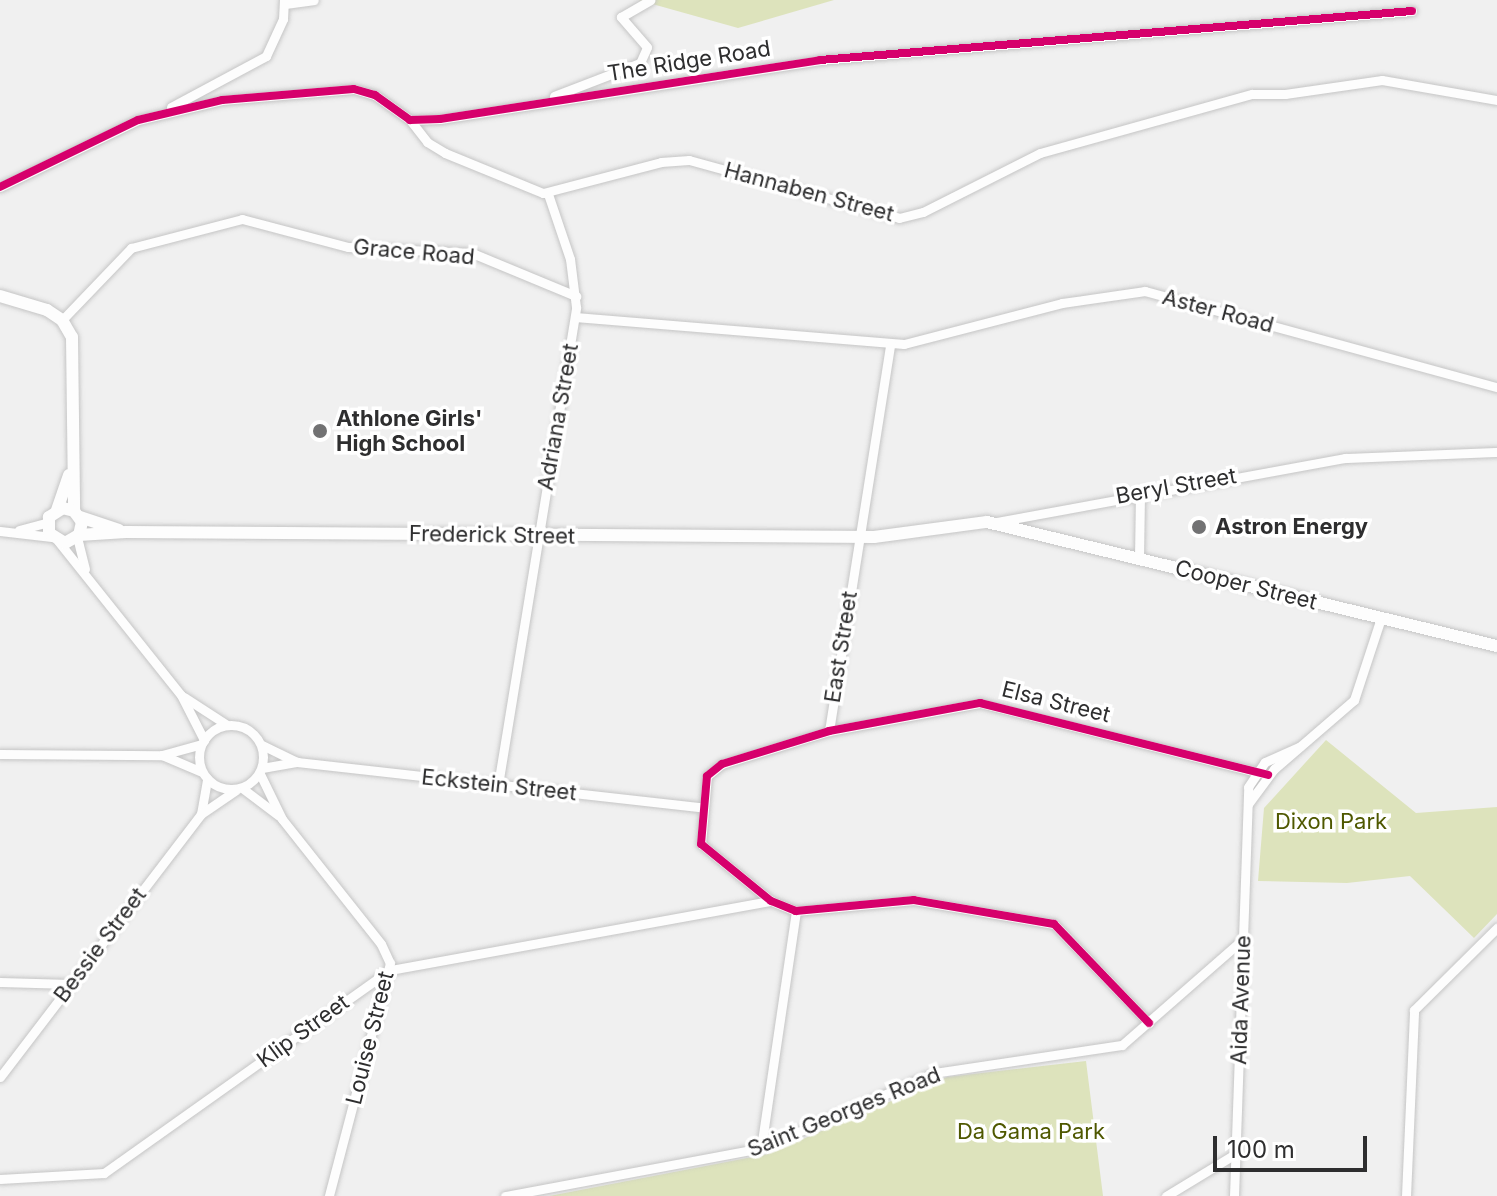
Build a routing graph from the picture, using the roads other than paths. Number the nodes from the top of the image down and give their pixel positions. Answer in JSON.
{"nodes":[{"id":1,"x":314,"y":0,"type":"edge"},
{"id":2,"x":650,"y":0,"type":"edge"},
{"id":3,"x":285,"y":2,"type":"edge"},
{"id":4,"x":1412,"y":11,"type":"dead end"},
{"id":5,"x":1497,"y":100,"type":"edge"},
{"id":6,"x":528,"y":106,"type":"junction"},
{"id":7,"x":164,"y":111,"type":"junction"},
{"id":8,"x":410,"y":120,"type":"junction"},
{"id":9,"x":0,"y":187,"type":"edge"},
{"id":10,"x":548,"y":194,"type":"junction"},
{"id":11,"x":0,"y":296,"type":"edge"},
{"id":12,"x":576,"y":296,"type":"junction"},
{"id":13,"x":575,"y":317,"type":"junction"},
{"id":14,"x":62,"y":320,"type":"junction"},
{"id":15,"x":890,"y":344,"type":"junction"},
{"id":16,"x":1497,"y":387,"type":"edge"},
{"id":17,"x":1497,"y":452,"type":"edge"},
{"id":18,"x":72,"y":468,"type":"junction"},
{"id":19,"x":1140,"y":492,"type":"junction"},
{"id":20,"x":57,"y":510,"type":"junction"},
{"id":21,"x":77,"y":514,"type":"junction"},
{"id":22,"x":48,"y":522,"type":"junction"},
{"id":23,"x":996,"y":522,"type":"junction"},
{"id":24,"x":0,"y":531,"type":"edge"},
{"id":25,"x":16,"y":531,"type":"junction"},
{"id":26,"x":126,"y":532,"type":"junction"},
{"id":27,"x":78,"y":536,"type":"junction"},
{"id":28,"x":537,"y":536,"type":"junction"},
{"id":29,"x":858,"y":537,"type":"junction"},
{"id":30,"x":55,"y":539,"type":"junction"},
{"id":31,"x":1139,"y":558,"type":"junction"},
{"id":32,"x":86,"y":573,"type":"junction"},
{"id":33,"x":1381,"y":618,"type":"junction"},
{"id":34,"x":1497,"y":646,"type":"edge"},
{"id":35,"x":181,"y":695,"type":"junction"},
{"id":36,"x":227,"y":725,"type":"junction"},
{"id":37,"x":829,"y":731,"type":"junction"},
{"id":38,"x":203,"y":742,"type":"junction"},
{"id":39,"x":262,"y":745,"type":"junction"},
{"id":40,"x":1299,"y":747,"type":"junction"},
{"id":41,"x":0,"y":754,"type":"edge"},
{"id":42,"x":162,"y":755,"type":"junction"},
{"id":43,"x":297,"y":762,"type":"junction"},
{"id":44,"x":1226,"y":763,"type":"junction"},
{"id":45,"x":1256,"y":769,"type":"junction"},
{"id":46,"x":261,"y":771,"type":"junction"},
{"id":47,"x":1268,"y":775,"type":"junction"},
{"id":48,"x":205,"y":776,"type":"junction"},
{"id":49,"x":1250,"y":779,"type":"junction"},
{"id":50,"x":498,"y":785,"type":"junction"},
{"id":51,"x":1262,"y":785,"type":"junction"},
{"id":52,"x":239,"y":789,"type":"junction"},
{"id":53,"x":1248,"y":804,"type":"junction"},
{"id":54,"x":701,"y":807,"type":"junction"},
{"id":55,"x":201,"y":814,"type":"junction"},
{"id":56,"x":282,"y":819,"type":"junction"},
{"id":57,"x":771,"y":901,"type":"junction"},
{"id":58,"x":796,"y":911,"type":"junction"},
{"id":59,"x":1497,"y":928,"type":"edge"},
{"id":60,"x":1242,"y":940,"type":"junction"},
{"id":61,"x":390,"y":970,"type":"junction"},
{"id":62,"x":0,"y":982,"type":"edge"},
{"id":63,"x":71,"y":984,"type":"junction"},
{"id":64,"x":1149,"y":1023,"type":"junction"},
{"id":65,"x":0,"y":1077,"type":"edge"},
{"id":66,"x":761,"y":1148,"type":"junction"},
{"id":67,"x":1235,"y":1154,"type":"junction"},
{"id":68,"x":0,"y":1179,"type":"edge"},
{"id":69,"x":518,"y":1195,"type":"edge"},
{"id":70,"x":329,"y":1196,"type":"edge"},
{"id":71,"x":505,"y":1196,"type":"edge"},
{"id":72,"x":1166,"y":1196,"type":"edge"},
{"id":73,"x":1234,"y":1196,"type":"edge"},
{"id":74,"x":1406,"y":1196,"type":"edge"}],
"edges":[{"from":1,"to":3,"type":"street"},
{"from":2,"to":6,"type":"street"},
{"from":3,"to":7,"type":"street"},
{"from":4,"to":6,"type":"street","name":"The Ridge Road"},
{"from":5,"to":10,"type":"street","name":"Hannaben Street"},
{"from":6,"to":8,"type":"street","name":"The Ridge Road"},
{"from":7,"to":8,"type":"street"},
{"from":7,"to":9,"type":"street"},
{"from":8,"to":10,"type":"street"},
{"from":10,"to":12,"type":"street","name":"Adriana Street"},
{"from":11,"to":14,"type":"main road"},
{"from":12,"to":13,"type":"street","name":"Adriana Street"},
{"from":12,"to":14,"type":"street","name":"Grace Road"},
{"from":13,"to":15,"type":"street"},
{"from":13,"to":28,"type":"street","name":"Adriana Street"},
{"from":14,"to":18,"type":"main road"},
{"from":15,"to":16,"type":"street","name":"Aster Road"},
{"from":15,"to":29,"type":"street","name":"East Street"},
{"from":17,"to":19,"type":"street","name":"Beryl Street"},
{"from":18,"to":20,"type":"main road"},
{"from":18,"to":21,"type":"main road"},
{"from":19,"to":23,"type":"street","name":"Beryl Street"},
{"from":19,"to":31,"type":"street"},
{"from":20,"to":21,"type":"main road","name":"Frederick Street"},
{"from":20,"to":22,"type":"main road"},
{"from":21,"to":26,"type":"main road","name":"Frederick Street"},
{"from":21,"to":27,"type":"main road"},
{"from":22,"to":25,"type":"street"},
{"from":22,"to":30,"type":"main road"},
{"from":23,"to":29,"type":"main road","name":"Beryl Street"},
{"from":23,"to":31,"type":"main road","name":"Cooper Street"},
{"from":24,"to":25,"type":"street"},
{"from":25,"to":30,"type":"street"},
{"from":26,"to":27,"type":"main road","name":"Frederick Street"},
{"from":26,"to":28,"type":"main road","name":"Frederick Street"},
{"from":27,"to":30,"type":"main road","name":"Frederick Street"},
{"from":27,"to":32,"type":"street"},
{"from":28,"to":29,"type":"main road","name":"Frederick Street"},
{"from":28,"to":50,"type":"street","name":"Adriana Street"},
{"from":29,"to":37,"type":"street","name":"East Street"},
{"from":30,"to":32,"type":"street"},
{"from":31,"to":33,"type":"main road","name":"Cooper Street"},
{"from":32,"to":35,"type":"street"},
{"from":33,"to":34,"type":"main road","name":"Cooper Street"},
{"from":33,"to":40,"type":"street"},
{"from":35,"to":36,"type":"street"},
{"from":35,"to":38,"type":"street"},
{"from":36,"to":38,"type":"street"},
{"from":36,"to":39,"type":"street"},
{"from":37,"to":44,"type":"street","name":"Elsa Street"},
{"from":37,"to":54,"type":"street","name":"East Street"},
{"from":38,"to":42,"type":"street"},
{"from":38,"to":48,"type":"street"},
{"from":39,"to":43,"type":"street","name":"Eckstein Street"},
{"from":39,"to":46,"type":"street"},
{"from":40,"to":45,"type":"street"},
{"from":40,"to":47,"type":"street"},
{"from":41,"to":42,"type":"street"},
{"from":42,"to":48,"type":"street"},
{"from":43,"to":46,"type":"street","name":"Eckstein Street"},
{"from":43,"to":50,"type":"street","name":"Eckstein Street"},
{"from":44,"to":45,"type":"street","name":"Elsa Street"},
{"from":44,"to":49,"type":"street","name":"Elsa Street"},
{"from":45,"to":47,"type":"street","name":"Elsa Street"},
{"from":45,"to":49,"type":"street","name":"Aida Avenue"},
{"from":46,"to":52,"type":"street"},
{"from":46,"to":56,"type":"street","name":"Louise Street"},
{"from":47,"to":51,"type":"street"},
{"from":48,"to":52,"type":"street"},
{"from":48,"to":55,"type":"street","name":"Bessie Street"},
{"from":49,"to":51,"type":"street","name":"Elsa Street"},
{"from":49,"to":53,"type":"street","name":"Aida Avenue"},
{"from":50,"to":54,"type":"street","name":"Eckstein Street"},
{"from":51,"to":53,"type":"street"},
{"from":52,"to":55,"type":"street","name":"Bessie Street"},
{"from":52,"to":56,"type":"street","name":"Louise Street"},
{"from":53,"to":60,"type":"street","name":"Aida Avenue"},
{"from":54,"to":57,"type":"street","name":"East Street"},
{"from":55,"to":63,"type":"street","name":"Bessie Street"},
{"from":56,"to":61,"type":"street","name":"Louise Street"},
{"from":57,"to":58,"type":"street","name":"East Street"},
{"from":57,"to":61,"type":"street","name":"Klip Street"},
{"from":58,"to":64,"type":"street"},
{"from":58,"to":66,"type":"street"},
{"from":59,"to":74,"type":"street"},
{"from":60,"to":64,"type":"street","name":"Saint Georges Road"},
{"from":60,"to":67,"type":"street","name":"Aida Avenue"},
{"from":61,"to":68,"type":"street","name":"Klip Street"},
{"from":61,"to":70,"type":"street","name":"Louise Street"},
{"from":62,"to":63,"type":"street"},
{"from":63,"to":65,"type":"street","name":"Bessie Street"},
{"from":64,"to":66,"type":"street","name":"Saint Georges Road"},
{"from":66,"to":69,"type":"street","name":"Saint Georges Road"},
{"from":67,"to":72,"type":"street"},
{"from":67,"to":73,"type":"street","name":"Aida Avenue"},
{"from":69,"to":71,"type":"street","name":"Saint Georges Road"}]}
